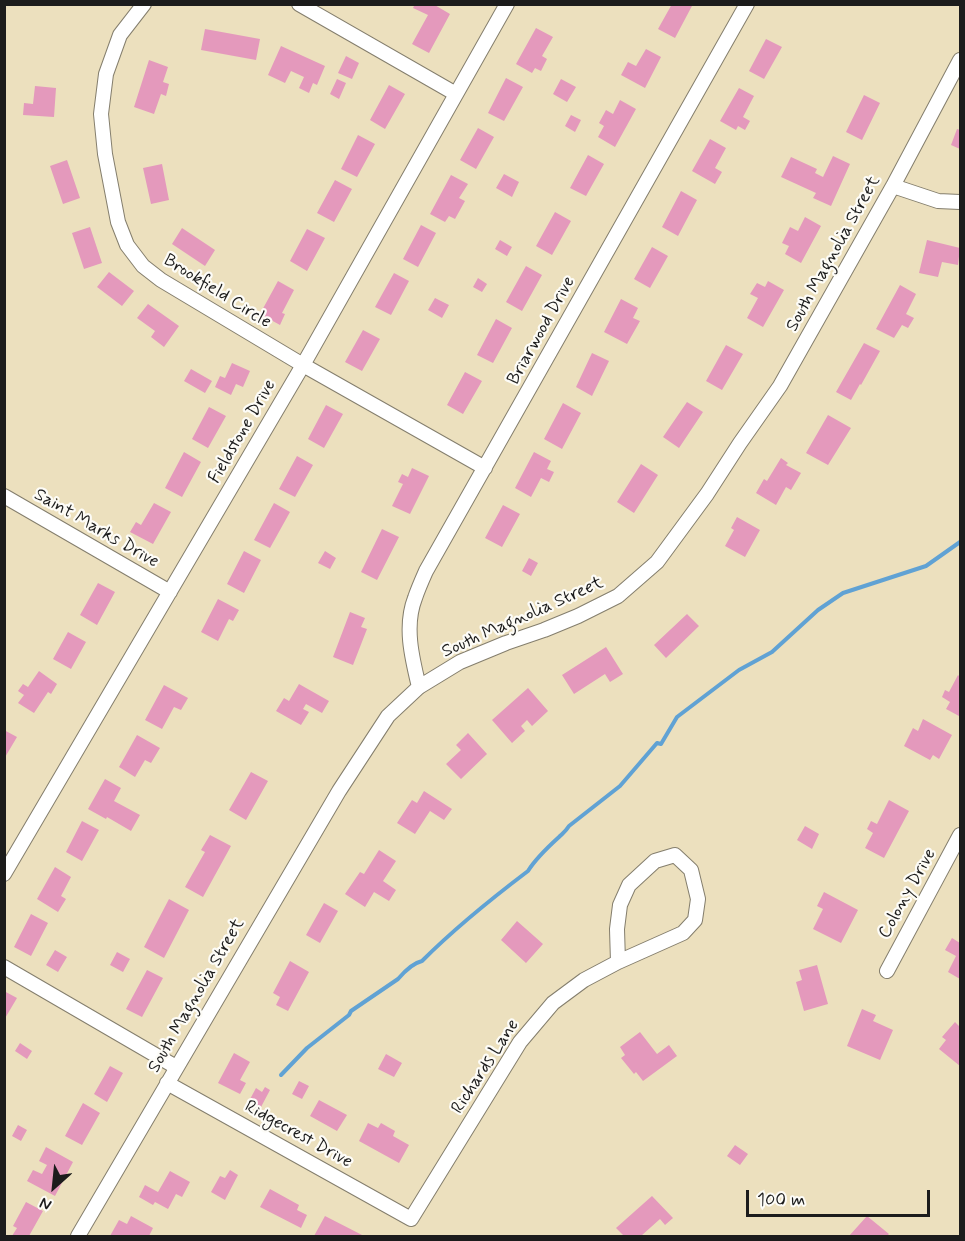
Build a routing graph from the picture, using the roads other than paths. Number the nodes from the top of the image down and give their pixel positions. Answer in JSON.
{"nodes":[{"id":1,"x":144,"y":4,"type":"edge"},
{"id":2,"x":299,"y":4,"type":"edge"},
{"id":3,"x":507,"y":4,"type":"edge"},
{"id":4,"x":747,"y":4,"type":"edge"},
{"id":5,"x":960,"y":60,"type":"edge"},
{"id":6,"x":456,"y":94,"type":"junction"},
{"id":7,"x":893,"y":186,"type":"junction"},
{"id":8,"x":960,"y":202,"type":"edge"},
{"id":9,"x":303,"y":366,"type":"junction"},
{"id":10,"x":485,"y":468,"type":"junction"},
{"id":11,"x":4,"y":496,"type":"edge"},
{"id":12,"x":170,"y":592,"type":"junction"},
{"id":13,"x":419,"y":687,"type":"junction"},
{"id":14,"x":960,"y":836,"type":"edge"},
{"id":15,"x":4,"y":874,"type":"edge"},
{"id":16,"x":618,"y":962,"type":"junction"},
{"id":17,"x":4,"y":967,"type":"edge"},
{"id":18,"x":887,"y":971,"type":"dead end"},
{"id":19,"x":176,"y":1067,"type":"junction"},
{"id":20,"x":167,"y":1083,"type":"junction"},
{"id":21,"x":411,"y":1219,"type":"joint"},
{"id":22,"x":78,"y":1236,"type":"edge"}],
"edges":[{"from":1,"to":9,"type":"street","name":"Brookfield Circle"},
{"from":2,"to":6,"type":"street"},
{"from":3,"to":6,"type":"street","name":"Fieldstone Drive"},
{"from":4,"to":10,"type":"street","name":"Briarwood Drive"},
{"from":5,"to":7,"type":"street","name":"South Magnolia Street"},
{"from":6,"to":9,"type":"street","name":"Fieldstone Drive"},
{"from":7,"to":8,"type":"street"},
{"from":7,"to":13,"type":"street","name":"South Magnolia Street"},
{"from":9,"to":10,"type":"street","name":"Brookfield Circle"},
{"from":9,"to":12,"type":"street","name":"Fieldstone Drive"},
{"from":10,"to":13,"type":"street","name":"Briarwood Drive"},
{"from":11,"to":12,"type":"street","name":"Saint Marks Drive"},
{"from":12,"to":15,"type":"street","name":"Fieldstone Drive"},
{"from":13,"to":19,"type":"street","name":"South Magnolia Street"},
{"from":14,"to":18,"type":"street","name":"Colony Drive"},
{"from":16,"to":16,"type":"street","name":"Richards Lane"},
{"from":16,"to":21,"type":"street","name":"Richards Lane"},
{"from":17,"to":19,"type":"street"},
{"from":19,"to":20,"type":"street","name":"South Magnolia Street"},
{"from":20,"to":21,"type":"street","name":"Ridgecrest Drive"},
{"from":20,"to":22,"type":"street","name":"South Magnolia Street"}]}
